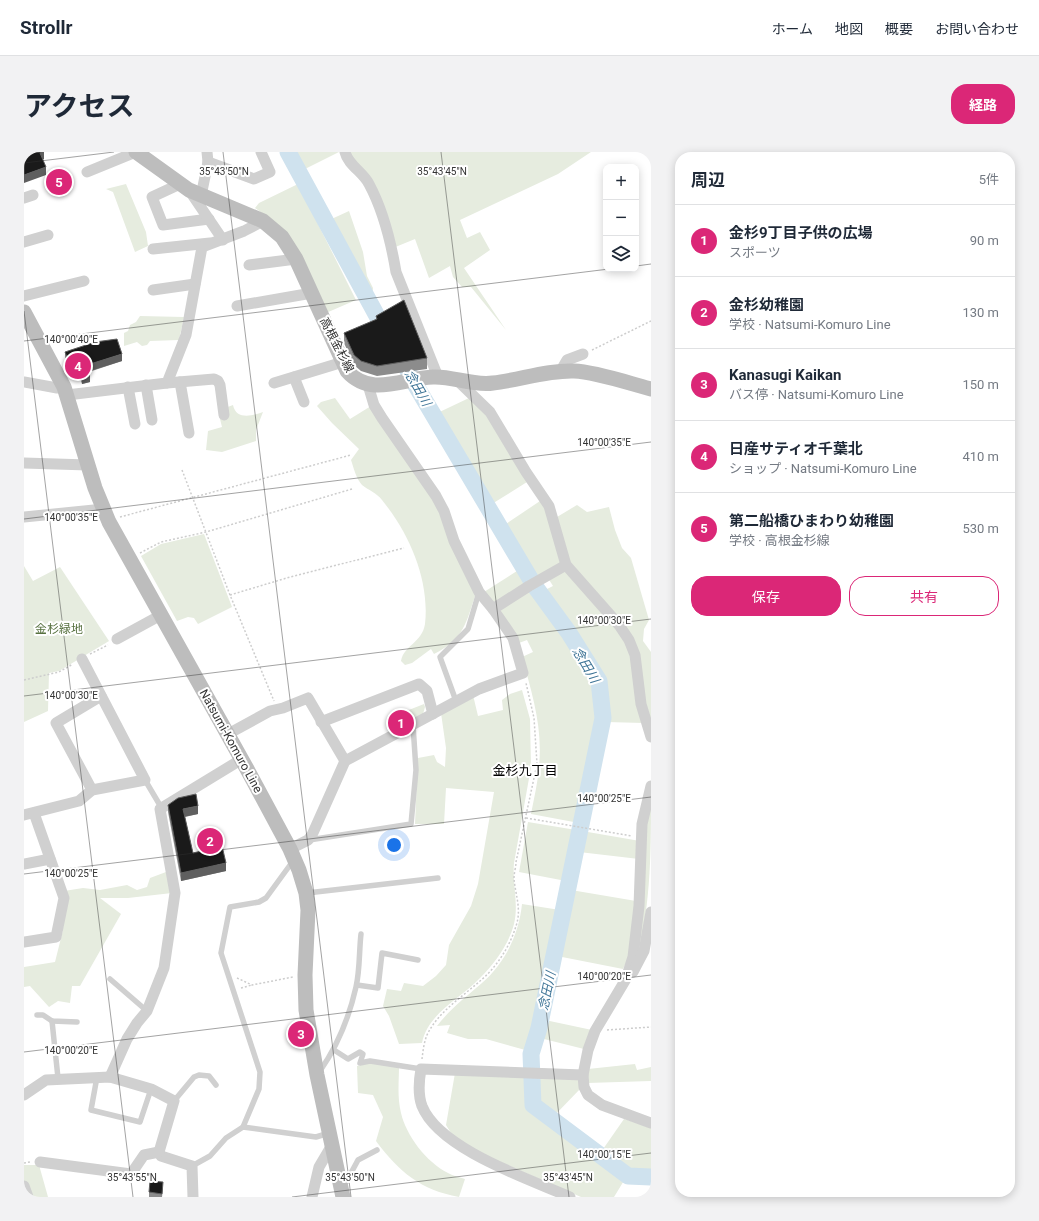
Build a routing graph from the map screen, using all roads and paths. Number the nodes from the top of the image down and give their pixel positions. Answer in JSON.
{"nodes":[{"id":1,"x":136,"y":152,"type":"edge"},
{"id":2,"x":261,"y":152,"type":"edge"},
{"id":3,"x":345,"y":152,"type":"edge"},
{"id":4,"x":207,"y":157,"type":"edge"},
{"id":5,"x":87,"y":172,"type":"dead end"},
{"id":6,"x":190,"y":190,"type":"junction"},
{"id":7,"x":209,"y":219,"type":"junction"},
{"id":8,"x":263,"y":221,"type":"junction"},
{"id":9,"x":48,"y":235,"type":"dead end"},
{"id":10,"x":223,"y":240,"type":"junction"},
{"id":11,"x":24,"y":242,"type":"edge"},
{"id":12,"x":211,"y":242,"type":"junction"},
{"id":13,"x":153,"y":249,"type":"dead end"},
{"id":14,"x":296,"y":259,"type":"junction"},
{"id":15,"x":249,"y":265,"type":"dead end"},
{"id":16,"x":84,"y":281,"type":"dead end"},
{"id":17,"x":195,"y":284,"type":"junction"},
{"id":18,"x":153,"y":290,"type":"dead end"},
{"id":19,"x":312,"y":293,"type":"junction"},
{"id":20,"x":24,"y":296,"type":"edge"},
{"id":21,"x":237,"y":306,"type":"dead end"},
{"id":22,"x":24,"y":312,"type":"edge"},
{"id":23,"x":651,"y":321,"type":"edge"},
{"id":24,"x":583,"y":354,"type":"joint"},
{"id":25,"x":342,"y":362,"type":"junction"},
{"id":26,"x":560,"y":372,"type":"junction"},
{"id":27,"x":294,"y":377,"type":"junction"},
{"id":28,"x":434,"y":377,"type":"junction"},
{"id":29,"x":457,"y":380,"type":"junction"},
{"id":30,"x":24,"y":382,"type":"edge"},
{"id":31,"x":180,"y":382,"type":"junction"},
{"id":32,"x":167,"y":383,"type":"junction"},
{"id":33,"x":274,"y":383,"type":"dead end"},
{"id":34,"x":146,"y":385,"type":"junction"},
{"id":35,"x":372,"y":385,"type":"junction"},
{"id":36,"x":128,"y":387,"type":"junction"},
{"id":37,"x":651,"y":389,"type":"edge"},
{"id":38,"x":66,"y":391,"type":"junction"},
{"id":39,"x":304,"y":402,"type":"dead end"},
{"id":40,"x":224,"y":415,"type":"dead end"},
{"id":41,"x":152,"y":420,"type":"dead end"},
{"id":42,"x":135,"y":424,"type":"dead end"},
{"id":43,"x":188,"y":433,"type":"dead end"},
{"id":44,"x":351,"y":455,"type":"dead end"},
{"id":45,"x":24,"y":463,"type":"edge"},
{"id":46,"x":88,"y":465,"type":"junction"},
{"id":47,"x":182,"y":470,"type":"dead end"},
{"id":48,"x":352,"y":489,"type":"dead end"},
{"id":49,"x":193,"y":498,"type":"junction"},
{"id":50,"x":107,"y":516,"type":"junction"},
{"id":51,"x":24,"y":517,"type":"edge"},
{"id":52,"x":206,"y":532,"type":"junction"},
{"id":53,"x":404,"y":548,"type":"dead end"},
{"id":54,"x":131,"y":560,"type":"junction"},
{"id":55,"x":566,"y":565,"type":"junction"},
{"id":56,"x":479,"y":592,"type":"junction"},
{"id":57,"x":230,"y":595,"type":"junction"},
{"id":58,"x":493,"y":609,"type":"junction"},
{"id":59,"x":161,"y":615,"type":"junction"},
{"id":60,"x":117,"y":640,"type":"dead end"},
{"id":61,"x":82,"y":659,"type":"dead end"},
{"id":62,"x":523,"y":673,"type":"junction"},
{"id":63,"x":101,"y":696,"type":"junction"},
{"id":64,"x":456,"y":701,"type":"junction"},
{"id":65,"x":278,"y":709,"type":"junction"},
{"id":66,"x":433,"y":714,"type":"junction"},
{"id":67,"x":321,"y":722,"type":"junction"},
{"id":68,"x":413,"y":724,"type":"junction"},
{"id":69,"x":228,"y":734,"type":"junction"},
{"id":70,"x":651,"y":737,"type":"edge"},
{"id":71,"x":242,"y":760,"type":"junction"},
{"id":72,"x":345,"y":761,"type":"junction"},
{"id":73,"x":146,"y":780,"type":"junction"},
{"id":74,"x":651,"y":786,"type":"edge"},
{"id":75,"x":92,"y":790,"type":"junction"},
{"id":76,"x":161,"y":807,"type":"junction"},
{"id":77,"x":29,"y":814,"type":"edge"},
{"id":78,"x":526,"y":818,"type":"junction"},
{"id":79,"x":642,"y":838,"type":"junction"},
{"id":80,"x":308,"y":840,"type":"junction"},
{"id":81,"x":292,"y":854,"type":"junction"},
{"id":82,"x":50,"y":859,"type":"junction"},
{"id":83,"x":24,"y":864,"type":"edge"},
{"id":84,"x":438,"y":878,"type":"dead end"},
{"id":85,"x":306,"y":893,"type":"junction"},
{"id":86,"x":651,"y":912,"type":"edge"},
{"id":87,"x":360,"y":934,"type":"dead end"},
{"id":88,"x":24,"y":942,"type":"edge"},
{"id":89,"x":418,"y":960,"type":"dead end"},
{"id":90,"x":305,"y":975,"type":"junction"},
{"id":91,"x":228,"y":976,"type":"junction"},
{"id":92,"x":110,"y":979,"type":"dead end"},
{"id":93,"x":626,"y":979,"type":"junction"},
{"id":94,"x":252,"y":985,"type":"junction"},
{"id":95,"x":357,"y":985,"type":"junction"},
{"id":96,"x":233,"y":990,"type":"junction"},
{"id":97,"x":147,"y":1012,"type":"junction"},
{"id":98,"x":37,"y":1015,"type":"dead end"},
{"id":99,"x":52,"y":1021,"type":"junction"},
{"id":100,"x":77,"y":1022,"type":"dead end"},
{"id":101,"x":651,"y":1027,"type":"edge"},
{"id":102,"x":595,"y":1031,"type":"junction"},
{"id":103,"x":334,"y":1050,"type":"junction"},
{"id":104,"x":421,"y":1070,"type":"junction"},
{"id":105,"x":317,"y":1075,"type":"junction"},
{"id":106,"x":583,"y":1075,"type":"junction"},
{"id":107,"x":97,"y":1077,"type":"junction"},
{"id":108,"x":110,"y":1077,"type":"junction"},
{"id":109,"x":58,"y":1078,"type":"junction"},
{"id":110,"x":216,"y":1085,"type":"dead end"},
{"id":111,"x":151,"y":1089,"type":"junction"},
{"id":112,"x":24,"y":1095,"type":"edge"},
{"id":113,"x":174,"y":1101,"type":"junction"},
{"id":114,"x":651,"y":1123,"type":"edge"},
{"id":115,"x":243,"y":1127,"type":"junction"},
{"id":116,"x":331,"y":1139,"type":"junction"},
{"id":117,"x":377,"y":1150,"type":"dead end"},
{"id":118,"x":159,"y":1152,"type":"junction"},
{"id":119,"x":40,"y":1162,"type":"dead end"},
{"id":120,"x":192,"y":1166,"type":"junction"},
{"id":121,"x":24,"y":1186,"type":"edge"},
{"id":122,"x":343,"y":1194,"type":"edge"},
{"id":123,"x":28,"y":1197,"type":"edge"},
{"id":124,"x":193,"y":1197,"type":"edge"},
{"id":125,"x":312,"y":1197,"type":"edge"},
{"id":126,"x":570,"y":1197,"type":"edge"}],
"edges":[{"from":1,"to":5,"type":"street"},
{"from":1,"to":6,"type":"main road","name":"高根金杉線"},
{"from":2,"to":4,"type":"street"},
{"from":3,"to":28,"type":"street"},
{"from":4,"to":6,"type":"street"},
{"from":6,"to":7,"type":"street"},
{"from":6,"to":7,"type":"street"},
{"from":6,"to":8,"type":"main road","name":"高根金杉線"},
{"from":7,"to":10,"type":"street"},
{"from":8,"to":10,"type":"street"},
{"from":8,"to":14,"type":"main road","name":"高根金杉線"},
{"from":9,"to":11,"type":"street"},
{"from":10,"to":12,"type":"street"},
{"from":12,"to":13,"type":"street"},
{"from":12,"to":17,"type":"street"},
{"from":14,"to":15,"type":"street"},
{"from":14,"to":19,"type":"main road","name":"高根金杉線"},
{"from":16,"to":20,"type":"street"},
{"from":17,"to":18,"type":"street"},
{"from":17,"to":32,"type":"street"},
{"from":19,"to":21,"type":"street"},
{"from":19,"to":25,"type":"main road","name":"高根金杉線"},
{"from":22,"to":38,"type":"main road","name":"Natsumi-Komuro Line"},
{"from":23,"to":24,"type":"path"},
{"from":24,"to":26,"type":"street"},
{"from":25,"to":27,"type":"street"},
{"from":25,"to":35,"type":"main road","name":"高根金杉線"},
{"from":26,"to":29,"type":"main road"},
{"from":26,"to":37,"type":"main road"},
{"from":27,"to":33,"type":"street"},
{"from":27,"to":39,"type":"street"},
{"from":28,"to":29,"type":"main road"},
{"from":28,"to":35,"type":"main road"},
{"from":29,"to":55,"type":"street"},
{"from":30,"to":38,"type":"street"},
{"from":31,"to":32,"type":"street"},
{"from":31,"to":40,"type":"street"},
{"from":31,"to":43,"type":"street"},
{"from":32,"to":34,"type":"street"},
{"from":34,"to":36,"type":"street"},
{"from":34,"to":41,"type":"street"},
{"from":35,"to":56,"type":"street"},
{"from":36,"to":38,"type":"street"},
{"from":36,"to":42,"type":"street"},
{"from":38,"to":46,"type":"main road","name":"Natsumi-Komuro Line"},
{"from":44,"to":49,"type":"path"},
{"from":45,"to":46,"type":"street"},
{"from":46,"to":50,"type":"main road","name":"Natsumi-Komuro Line"},
{"from":47,"to":49,"type":"path"},
{"from":48,"to":52,"type":"path"},
{"from":49,"to":50,"type":"path"},
{"from":49,"to":52,"type":"path"},
{"from":50,"to":51,"type":"street"},
{"from":50,"to":54,"type":"main road","name":"Natsumi-Komuro Line"},
{"from":52,"to":54,"type":"path"},
{"from":52,"to":57,"type":"path"},
{"from":53,"to":57,"type":"path"},
{"from":54,"to":59,"type":"main road","name":"Natsumi-Komuro Line"},
{"from":55,"to":58,"type":"street"},
{"from":55,"to":70,"type":"street"},
{"from":56,"to":58,"type":"street"},
{"from":56,"to":64,"type":"lane"},
{"from":57,"to":65,"type":"path"},
{"from":58,"to":62,"type":"street"},
{"from":59,"to":60,"type":"street"},
{"from":59,"to":69,"type":"main road","name":"Natsumi-Komuro Line"},
{"from":61,"to":63,"type":"street"},
{"from":62,"to":64,"type":"street"},
{"from":62,"to":78,"type":"path"},
{"from":63,"to":73,"type":"street"},
{"from":63,"to":75,"type":"street"},
{"from":64,"to":66,"type":"street"},
{"from":65,"to":67,"type":"street"},
{"from":65,"to":69,"type":"street"},
{"from":66,"to":67,"type":"street"},
{"from":66,"to":68,"type":"street"},
{"from":67,"to":72,"type":"street"},
{"from":68,"to":72,"type":"street"},
{"from":68,"to":80,"type":"lane"},
{"from":69,"to":71,"type":"main road","name":"Natsumi-Komuro Line"},
{"from":71,"to":76,"type":"street"},
{"from":71,"to":81,"type":"main road","name":"Natsumi-Komuro Line"},
{"from":72,"to":80,"type":"street"},
{"from":73,"to":75,"type":"street"},
{"from":73,"to":76,"type":"lane"},
{"from":74,"to":79,"type":"street"},
{"from":75,"to":77,"type":"street"},
{"from":76,"to":97,"type":"street"},
{"from":77,"to":82,"type":"street"},
{"from":78,"to":79,"type":"path"},
{"from":78,"to":104,"type":"path"},
{"from":79,"to":93,"type":"street"},
{"from":80,"to":81,"type":"street"},
{"from":81,"to":85,"type":"main road","name":"Natsumi-Komuro Line"},
{"from":81,"to":91,"type":"lane"},
{"from":82,"to":83,"type":"street"},
{"from":82,"to":88,"type":"street"},
{"from":84,"to":85,"type":"lane"},
{"from":85,"to":90,"type":"main road","name":"Natsumi-Komuro Line"},
{"from":86,"to":93,"type":"street"},
{"from":87,"to":95,"type":"lane"},
{"from":89,"to":95,"type":"lane"},
{"from":90,"to":94,"type":"path"},
{"from":90,"to":105,"type":"main road","name":"Natsumi-Komuro Line"},
{"from":91,"to":94,"type":"path"},
{"from":91,"to":96,"type":"lane"},
{"from":92,"to":97,"type":"lane"},
{"from":93,"to":102,"type":"street"},
{"from":94,"to":96,"type":"path"},
{"from":95,"to":103,"type":"lane"},
{"from":96,"to":115,"type":"lane"},
{"from":97,"to":108,"type":"street"},
{"from":98,"to":99,"type":"lane"},
{"from":99,"to":100,"type":"lane"},
{"from":99,"to":109,"type":"lane"},
{"from":101,"to":102,"type":"path"},
{"from":102,"to":106,"type":"street"},
{"from":103,"to":104,"type":"lane"},
{"from":103,"to":105,"type":"lane"},
{"from":104,"to":106,"type":"street"},
{"from":104,"to":126,"type":"street"},
{"from":105,"to":116,"type":"main road","name":"Natsumi-Komuro Line"},
{"from":106,"to":114,"type":"street"},
{"from":107,"to":108,"type":"street"},
{"from":107,"to":109,"type":"street"},
{"from":107,"to":111,"type":"lane"},
{"from":108,"to":111,"type":"street"},
{"from":109,"to":112,"type":"street"},
{"from":110,"to":113,"type":"lane"},
{"from":111,"to":113,"type":"street"},
{"from":113,"to":118,"type":"street"},
{"from":115,"to":116,"type":"lane"},
{"from":115,"to":120,"type":"lane"},
{"from":116,"to":122,"type":"main road","name":"Natsumi-Komuro Line"},
{"from":116,"to":125,"type":"street"},
{"from":117,"to":122,"type":"lane"},
{"from":118,"to":119,"type":"street"},
{"from":118,"to":120,"type":"street"},
{"from":120,"to":124,"type":"street"},
{"from":121,"to":123,"type":"street"}]}
